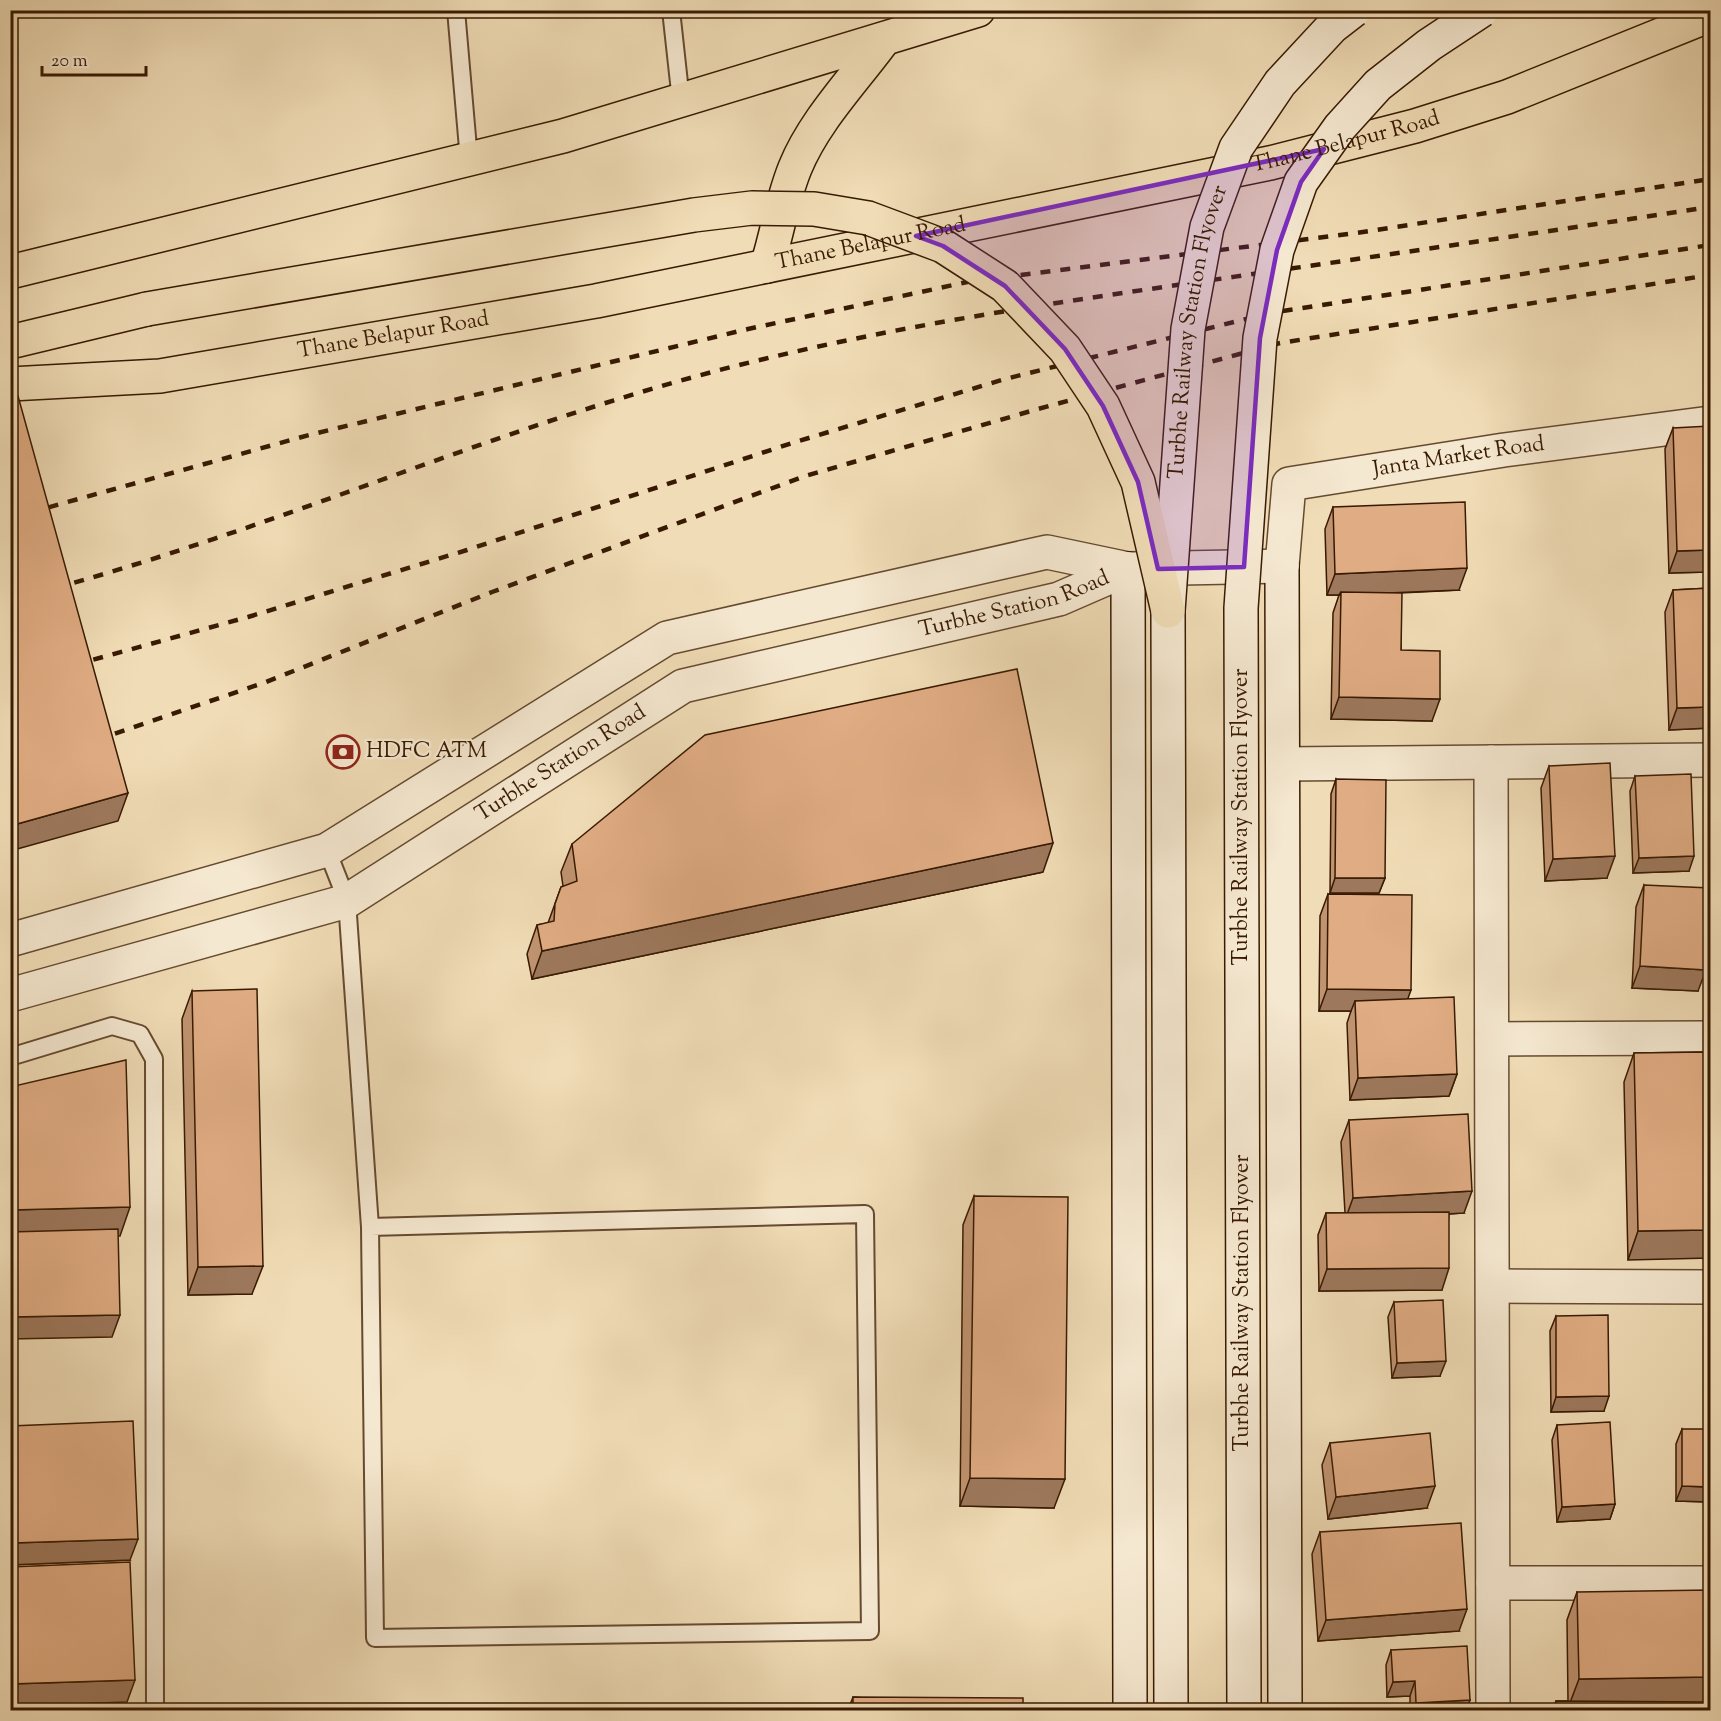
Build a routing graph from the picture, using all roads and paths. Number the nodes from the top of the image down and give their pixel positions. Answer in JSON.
{"nodes":[{"id":1,"x":456,"y":10,"type":"edge"},
{"id":2,"x":671,"y":10,"type":"edge"},
{"id":3,"x":978,"y":10,"type":"edge"},
{"id":4,"x":1354,"y":10,"type":"edge"},
{"id":5,"x":1482,"y":10,"type":"edge"},
{"id":6,"x":1710,"y":15,"type":"edge"},
{"id":7,"x":884,"y":39,"type":"junction"},
{"id":8,"x":681,"y":100,"type":"junction"},
{"id":9,"x":469,"y":160,"type":"junction"},
{"id":10,"x":767,"y":266,"type":"junction"},
{"id":11,"x":10,"y":272,"type":"edge"},
{"id":12,"x":10,"y":342,"type":"edge"},
{"id":13,"x":10,"y":384,"type":"edge"},
{"id":14,"x":1710,"y":423,"type":"edge"},
{"id":15,"x":1282,"y":566,"type":"junction"},
{"id":16,"x":1128,"y":569,"type":"junction"},
{"id":17,"x":1168,"y":612,"type":"junction"},
{"id":18,"x":1710,"y":760,"type":"edge"},
{"id":19,"x":1491,"y":762,"type":"junction"},
{"id":20,"x":1283,"y":764,"type":"junction"},
{"id":21,"x":327,"y":850,"type":"junction"},
{"id":22,"x":347,"y":901,"type":"junction"},
{"id":23,"x":10,"y":940,"type":"edge"},
{"id":24,"x":10,"y":995,"type":"edge"},
{"id":25,"x":1710,"y":1038,"type":"edge"},
{"id":26,"x":1492,"y":1039,"type":"junction"},
{"id":27,"x":10,"y":1057,"type":"edge"},
{"id":28,"x":370,"y":1227,"type":"junction"},
{"id":29,"x":1493,"y":1286,"type":"junction"},
{"id":30,"x":1710,"y":1287,"type":"edge"},
{"id":31,"x":1493,"y":1582,"type":"junction"},
{"id":32,"x":1710,"y":1583,"type":"edge"},
{"id":33,"x":155,"y":1710,"type":"edge"},
{"id":34,"x":1130,"y":1710,"type":"edge"},
{"id":35,"x":1171,"y":1710,"type":"edge"},
{"id":36,"x":1244,"y":1710,"type":"edge"},
{"id":37,"x":1285,"y":1710,"type":"edge"},
{"id":38,"x":1493,"y":1710,"type":"edge"}],
"edges":[{"from":1,"to":9,"type":"lane"},
{"from":2,"to":8,"type":"lane"},
{"from":3,"to":7,"type":"main road"},
{"from":4,"to":17,"type":"main road","name":"Turbhe Railway Station Flyover","bridge":true},
{"from":5,"to":36,"type":"main road","name":"Turbhe Railway Station Flyover","bridge":true},
{"from":6,"to":10,"type":"main road","name":"Thane Belapur Road"},
{"from":7,"to":8,"type":"main road"},
{"from":7,"to":10,"type":"main road"},
{"from":8,"to":9,"type":"main road"},
{"from":9,"to":11,"type":"main road"},
{"from":10,"to":13,"type":"main road","name":"Thane Belapur Road"},
{"from":12,"to":17,"type":"main road","bridge":true},
{"from":14,"to":15,"type":"main road","name":"Janta Market Road"},
{"from":15,"to":16,"type":"main road","name":"Turbhe Station Road"},
{"from":15,"to":20,"type":"main road"},
{"from":16,"to":21,"type":"main road","name":"Turbhe Station Road"},
{"from":16,"to":22,"type":"main road","name":"Turbhe Station Road"},
{"from":16,"to":34,"type":"main road"},
{"from":17,"to":35,"type":"main road","name":"Turbhe Railway Station Flyover","bridge":true},
{"from":18,"to":19,"type":"main road"},
{"from":19,"to":20,"type":"main road"},
{"from":19,"to":26,"type":"main road"},
{"from":20,"to":37,"type":"main road"},
{"from":21,"to":22,"type":"lane"},
{"from":21,"to":23,"type":"main road","name":"Turbhe Station Road"},
{"from":22,"to":24,"type":"main road","name":"Turbhe Station Road"},
{"from":22,"to":28,"type":"lane"},
{"from":25,"to":26,"type":"main road"},
{"from":26,"to":29,"type":"main road"},
{"from":27,"to":33,"type":"lane"},
{"from":28,"to":28,"type":"lane"},
{"from":29,"to":30,"type":"main road"},
{"from":29,"to":31,"type":"main road"},
{"from":31,"to":32,"type":"main road"},
{"from":31,"to":38,"type":"main road"}]}
